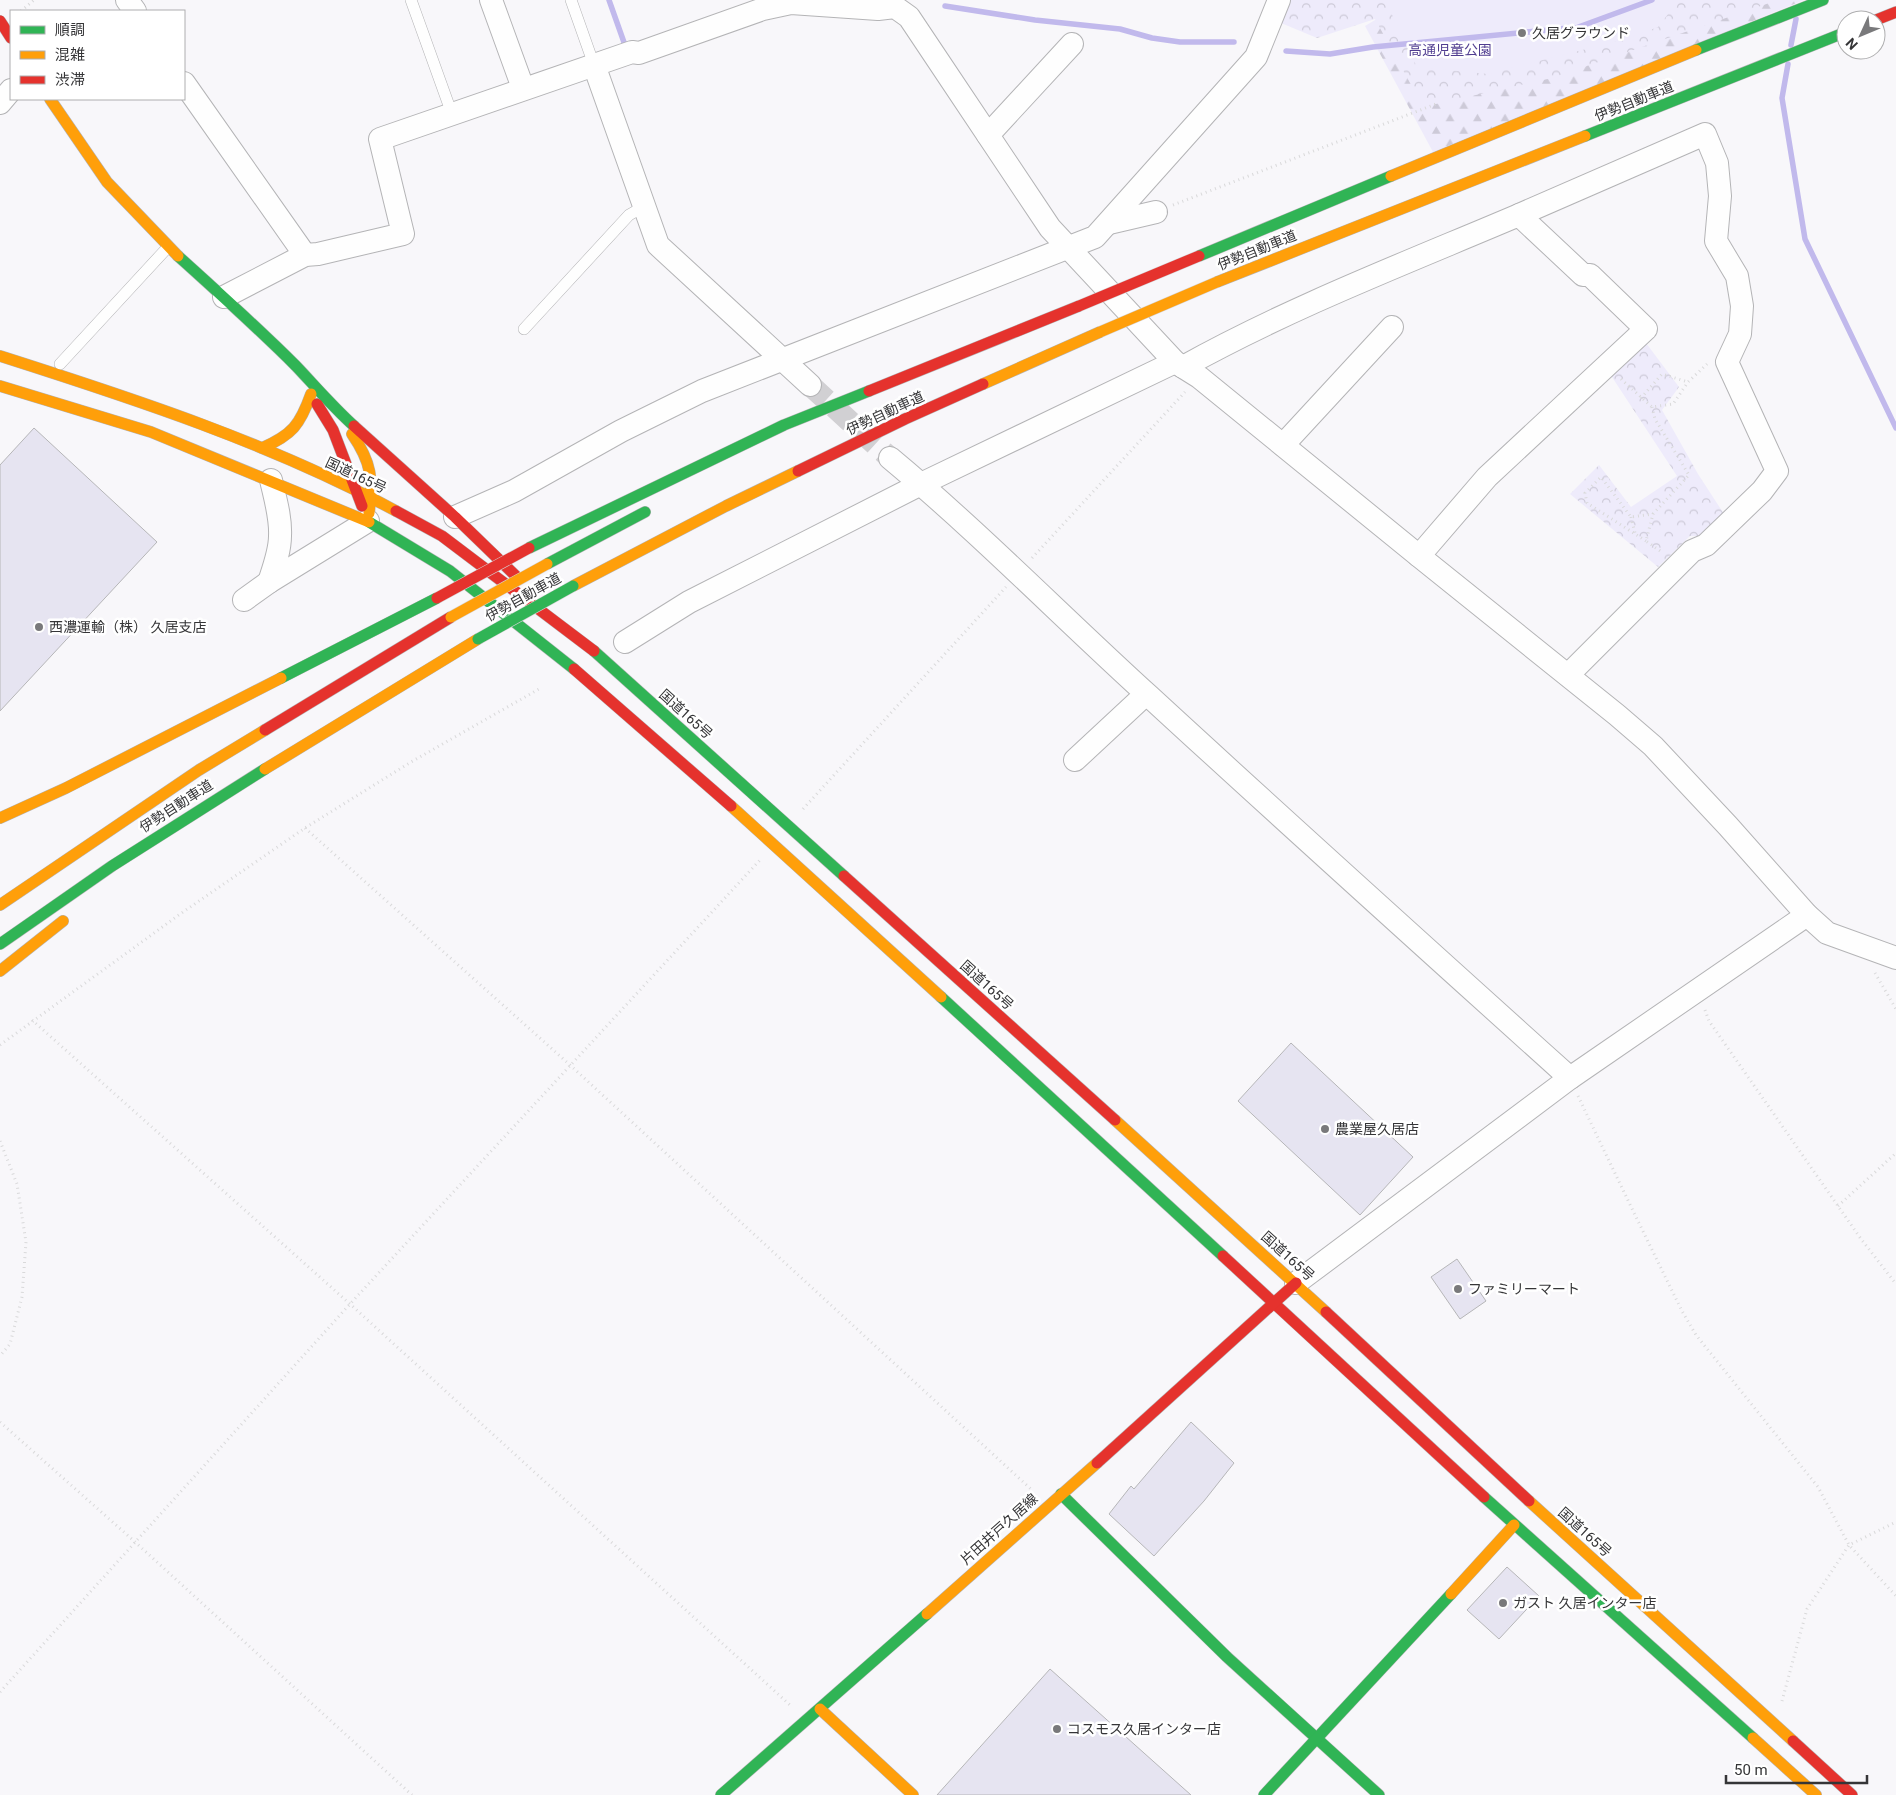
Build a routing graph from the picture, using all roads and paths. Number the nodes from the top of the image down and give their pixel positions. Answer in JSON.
{"nodes":[{"id":1,"x":34,"y":0,"type":"edge"},
{"id":2,"x":411,"y":0,"type":"edge"},
{"id":3,"x":491,"y":0,"type":"edge"},
{"id":4,"x":571,"y":0,"type":"edge"},
{"id":5,"x":1279,"y":0,"type":"edge"},
{"id":6,"x":1823,"y":0,"type":"edge"},
{"id":7,"x":895,"y":4,"type":"edge"},
{"id":8,"x":22,"y":10,"type":"edge"},
{"id":9,"x":0,"y":21,"type":"edge"},
{"id":10,"x":10,"y":36,"type":"edge"},
{"id":11,"x":1836,"y":36,"type":"edge"},
{"id":12,"x":1072,"y":44,"type":"dead end"},
{"id":13,"x":594,"y":66,"type":"junction"},
{"id":14,"x":185,"y":84,"type":"edge"},
{"id":15,"x":523,"y":88,"type":"junction"},
{"id":16,"x":10,"y":91,"type":"edge"},
{"id":17,"x":51,"y":100,"type":"edge"},
{"id":18,"x":0,"y":103,"type":"edge"},
{"id":19,"x":1436,"y":104,"type":"dead end"},
{"id":20,"x":452,"y":114,"type":"junction"},
{"id":21,"x":988,"y":135,"type":"junction"},
{"id":22,"x":643,"y":207,"type":"junction"},
{"id":23,"x":1156,"y":212,"type":"joint"},
{"id":24,"x":1519,"y":215,"type":"junction"},
{"id":25,"x":1108,"y":223,"type":"junction"},
{"id":26,"x":168,"y":247,"type":"junction"},
{"id":27,"x":1068,"y":248,"type":"junction"},
{"id":28,"x":304,"y":255,"type":"junction"},
{"id":29,"x":224,"y":297,"type":"junction"},
{"id":30,"x":1079,"y":306,"type":"junction"},
{"id":31,"x":1392,"y":327,"type":"dead end"},
{"id":32,"x":524,"y":329,"type":"dead end"},
{"id":33,"x":0,"y":356,"type":"edge"},
{"id":34,"x":782,"y":359,"type":"junction"},
{"id":35,"x":1712,"y":359,"type":"dead end"},
{"id":36,"x":60,"y":364,"type":"dead end"},
{"id":37,"x":1607,"y":367,"type":"junction"},
{"id":38,"x":1186,"y":368,"type":"junction"},
{"id":39,"x":1688,"y":382,"type":"junction"},
{"id":40,"x":810,"y":385,"type":"tunnel mouth"},
{"id":41,"x":0,"y":386,"type":"edge"},
{"id":42,"x":311,"y":394,"type":"junction"},
{"id":43,"x":1641,"y":398,"type":"junction"},
{"id":44,"x":1652,"y":407,"type":"junction"},
{"id":45,"x":334,"y":408,"type":"junction"},
{"id":46,"x":832,"y":418,"type":"dead end"},
{"id":47,"x":1283,"y":445,"type":"junction"},
{"id":48,"x":262,"y":448,"type":"junction"},
{"id":49,"x":890,"y":458,"type":"tunnel mouth"},
{"id":50,"x":271,"y":480,"type":"junction"},
{"id":51,"x":921,"y":484,"type":"junction"},
{"id":52,"x":356,"y":490,"type":"junction"},
{"id":53,"x":370,"y":498,"type":"junction"},
{"id":54,"x":659,"y":504,"type":"dead end"},
{"id":55,"x":1653,"y":514,"type":"junction"},
{"id":56,"x":455,"y":517,"type":"junction"},
{"id":57,"x":1631,"y":517,"type":"junction"},
{"id":58,"x":368,"y":521,"type":"junction"},
{"id":59,"x":1635,"y":534,"type":"junction"},
{"id":60,"x":1646,"y":541,"type":"junction"},
{"id":61,"x":1419,"y":556,"type":"junction"},
{"id":62,"x":1679,"y":564,"type":"junction"},
{"id":63,"x":1018,"y":573,"type":"junction"},
{"id":64,"x":269,"y":582,"type":"junction"},
{"id":65,"x":244,"y":600,"type":"dead end"},
{"id":66,"x":624,"y":642,"type":"dead end"},
{"id":67,"x":585,"y":643,"type":"junction"},
{"id":68,"x":1568,"y":675,"type":"junction"},
{"id":69,"x":540,"y":689,"type":"dead end"},
{"id":70,"x":1146,"y":694,"type":"junction"},
{"id":71,"x":1075,"y":760,"type":"dead end"},
{"id":72,"x":216,"y":798,"type":"junction"},
{"id":73,"x":799,"y":814,"type":"dead end"},
{"id":74,"x":0,"y":818,"type":"edge"},
{"id":75,"x":305,"y":828,"type":"junction"},
{"id":76,"x":775,"y":844,"type":"junction"},
{"id":77,"x":124,"y":872,"type":"dead end"},
{"id":78,"x":0,"y":905,"type":"edge"},
{"id":79,"x":1807,"y":915,"type":"junction"},
{"id":80,"x":70,"y":916,"type":"dead end"},
{"id":81,"x":0,"y":944,"type":"edge"},
{"id":82,"x":1858,"y":944,"type":"junction"},
{"id":83,"x":1896,"y":958,"type":"edge"},
{"id":84,"x":0,"y":971,"type":"edge"},
{"id":85,"x":1697,"y":990,"type":"junction"},
{"id":86,"x":1896,"y":1009,"type":"edge"},
{"id":87,"x":32,"y":1020,"type":"junction"},
{"id":88,"x":0,"y":1045,"type":"edge"},
{"id":89,"x":570,"y":1065,"type":"junction"},
{"id":90,"x":1570,"y":1078,"type":"junction"},
{"id":91,"x":0,"y":1141,"type":"edge"},
{"id":92,"x":1896,"y":1153,"type":"edge"},
{"id":93,"x":1838,"y":1206,"type":"junction"},
{"id":94,"x":1296,"y":1283,"type":"junction"},
{"id":95,"x":1896,"y":1284,"type":"edge"},
{"id":96,"x":1273,"y":1302,"type":"junction"},
{"id":97,"x":350,"y":1304,"type":"junction"},
{"id":98,"x":0,"y":1356,"type":"edge"},
{"id":99,"x":0,"y":1422,"type":"edge"},
{"id":100,"x":1061,"y":1494,"type":"junction"},
{"id":101,"x":1049,"y":1506,"type":"junction"},
{"id":102,"x":1896,"y":1522,"type":"edge"},
{"id":103,"x":1514,"y":1525,"type":"junction"},
{"id":104,"x":134,"y":1541,"type":"junction"},
{"id":105,"x":1849,"y":1545,"type":"junction"},
{"id":106,"x":1896,"y":1596,"type":"edge"},
{"id":107,"x":0,"y":1692,"type":"edge"},
{"id":108,"x":820,"y":1709,"type":"junction"},
{"id":109,"x":806,"y":1720,"type":"junction"},
{"id":110,"x":1776,"y":1725,"type":"junction"},
{"id":111,"x":1317,"y":1737,"type":"junction"},
{"id":112,"x":412,"y":1795,"type":"edge"},
{"id":113,"x":721,"y":1795,"type":"edge"},
{"id":114,"x":913,"y":1795,"type":"edge"},
{"id":115,"x":1264,"y":1795,"type":"edge"},
{"id":116,"x":1380,"y":1795,"type":"edge"},
{"id":117,"x":1816,"y":1795,"type":"edge"},
{"id":118,"x":1852,"y":1795,"type":"edge"}],
"edges":[{"from":1,"to":8,"type":"path"},
{"from":2,"to":20,"type":"lane"},
{"from":3,"to":15,"type":"street"},
{"from":4,"to":13,"type":"lane"},
{"from":5,"to":25,"type":"street"},
{"from":6,"to":30,"type":"main road","name":"伊勢自動車道","bridge":true},
{"from":7,"to":13,"type":"street"},
{"from":7,"to":21,"type":"street"},
{"from":9,"to":10,"type":"main road"},
{"from":11,"to":72,"type":"main road","name":"伊勢自動車道","bridge":true},
{"from":12,"to":21,"type":"street"},
{"from":13,"to":15,"type":"street"},
{"from":13,"to":22,"type":"street"},
{"from":14,"to":28,"type":"street"},
{"from":15,"to":20,"type":"street"},
{"from":16,"to":18,"type":"street"},
{"from":17,"to":26,"type":"main road"},
{"from":19,"to":23,"type":"path"},
{"from":20,"to":28,"type":"street"},
{"from":21,"to":27,"type":"street"},
{"from":22,"to":32,"type":"lane"},
{"from":22,"to":34,"type":"street"},
{"from":23,"to":25,"type":"street"},
{"from":24,"to":37,"type":"street"},
{"from":24,"to":38,"type":"street"},
{"from":24,"to":62,"type":"street"},
{"from":25,"to":27,"type":"street"},
{"from":26,"to":29,"type":"main road"},
{"from":26,"to":36,"type":"lane"},
{"from":27,"to":34,"type":"street"},
{"from":27,"to":38,"type":"street"},
{"from":28,"to":29,"type":"street"},
{"from":29,"to":42,"type":"main road"},
{"from":29,"to":45,"type":"main road"},
{"from":30,"to":46,"type":"main road","name":"伊勢自動車道"},
{"from":30,"to":74,"type":"main road","bridge":true},
{"from":31,"to":47,"type":"street"},
{"from":33,"to":48,"type":"main road","name":"国道165号"},
{"from":34,"to":40,"type":"street"},
{"from":34,"to":56,"type":"street"},
{"from":35,"to":39,"type":"path"},
{"from":37,"to":43,"type":"path"},
{"from":37,"to":61,"type":"street"},
{"from":38,"to":47,"type":"street"},
{"from":38,"to":51,"type":"street"},
{"from":38,"to":63,"type":"path"},
{"from":39,"to":43,"type":"path"},
{"from":39,"to":44,"type":"path"},
{"from":41,"to":50,"type":"main road"},
{"from":42,"to":48,"type":"main road"},
{"from":42,"to":52,"type":"main road"},
{"from":43,"to":44,"type":"path"},
{"from":44,"to":55,"type":"path"},
{"from":45,"to":53,"type":"main road"},
{"from":45,"to":56,"type":"main road"},
{"from":47,"to":61,"type":"street"},
{"from":48,"to":52,"type":"main road","name":"国道165号"},
{"from":49,"to":51,"type":"street"},
{"from":50,"to":58,"type":"main road"},
{"from":50,"to":64,"type":"street"},
{"from":51,"to":63,"type":"street"},
{"from":51,"to":66,"type":"street"},
{"from":52,"to":53,"type":"main road","name":"国道165号"},
{"from":52,"to":58,"type":"main road"},
{"from":53,"to":58,"type":"main road"},
{"from":53,"to":67,"type":"main road","name":"国道165号"},
{"from":54,"to":78,"type":"main road","name":"伊勢自動車道","bridge":true},
{"from":55,"to":57,"type":"path"},
{"from":55,"to":60,"type":"path"},
{"from":56,"to":67,"type":"main road"},
{"from":57,"to":59,"type":"path"},
{"from":57,"to":59,"type":"path"},
{"from":58,"to":64,"type":"street"},
{"from":58,"to":76,"type":"main road"},
{"from":59,"to":60,"type":"path"},
{"from":60,"to":62,"type":"path"},
{"from":61,"to":68,"type":"street"},
{"from":62,"to":68,"type":"street"},
{"from":63,"to":70,"type":"street"},
{"from":63,"to":73,"type":"path"},
{"from":64,"to":65,"type":"street"},
{"from":67,"to":94,"type":"main road","name":"国道165号"},
{"from":68,"to":79,"type":"street"},
{"from":69,"to":75,"type":"path"},
{"from":70,"to":71,"type":"street"},
{"from":70,"to":90,"type":"street"},
{"from":72,"to":77,"type":"main road"},
{"from":72,"to":81,"type":"main road","name":"伊勢自動車道"},
{"from":75,"to":87,"type":"path"},
{"from":75,"to":89,"type":"path"},
{"from":76,"to":89,"type":"path"},
{"from":76,"to":96,"type":"main road"},
{"from":79,"to":82,"type":"street"},
{"from":79,"to":85,"type":"street"},
{"from":80,"to":84,"type":"main road"},
{"from":82,"to":83,"type":"street"},
{"from":82,"to":86,"type":"path"},
{"from":85,"to":90,"type":"street"},
{"from":85,"to":93,"type":"path"},
{"from":87,"to":88,"type":"path"},
{"from":87,"to":97,"type":"path"},
{"from":89,"to":97,"type":"path"},
{"from":89,"to":101,"type":"path"},
{"from":90,"to":94,"type":"street"},
{"from":90,"to":105,"type":"path"},
{"from":91,"to":98,"type":"path"},
{"from":92,"to":93,"type":"path"},
{"from":93,"to":95,"type":"path"},
{"from":94,"to":96,"type":"main road","name":"片田井戸久居線"},
{"from":94,"to":110,"type":"main road","name":"国道165号"},
{"from":96,"to":100,"type":"main road","name":"片田井戸久居線"},
{"from":96,"to":103,"type":"main road"},
{"from":97,"to":104,"type":"path"},
{"from":97,"to":109,"type":"path"},
{"from":99,"to":104,"type":"path"},
{"from":100,"to":101,"type":"main road","name":"片田井戸久居線"},
{"from":100,"to":111,"type":"main road"},
{"from":101,"to":108,"type":"main road","name":"片田井戸久居線"},
{"from":102,"to":105,"type":"path"},
{"from":103,"to":111,"type":"main road"},
{"from":103,"to":117,"type":"main road"},
{"from":104,"to":107,"type":"path"},
{"from":104,"to":112,"type":"path"},
{"from":105,"to":106,"type":"path"},
{"from":105,"to":110,"type":"path"},
{"from":108,"to":109,"type":"main road","name":"片田井戸久居線"},
{"from":108,"to":114,"type":"main road"},
{"from":109,"to":113,"type":"main road","name":"片田井戸久居線"},
{"from":110,"to":118,"type":"main road","name":"国道165号"},
{"from":111,"to":115,"type":"main road"},
{"from":111,"to":116,"type":"main road"}]}
